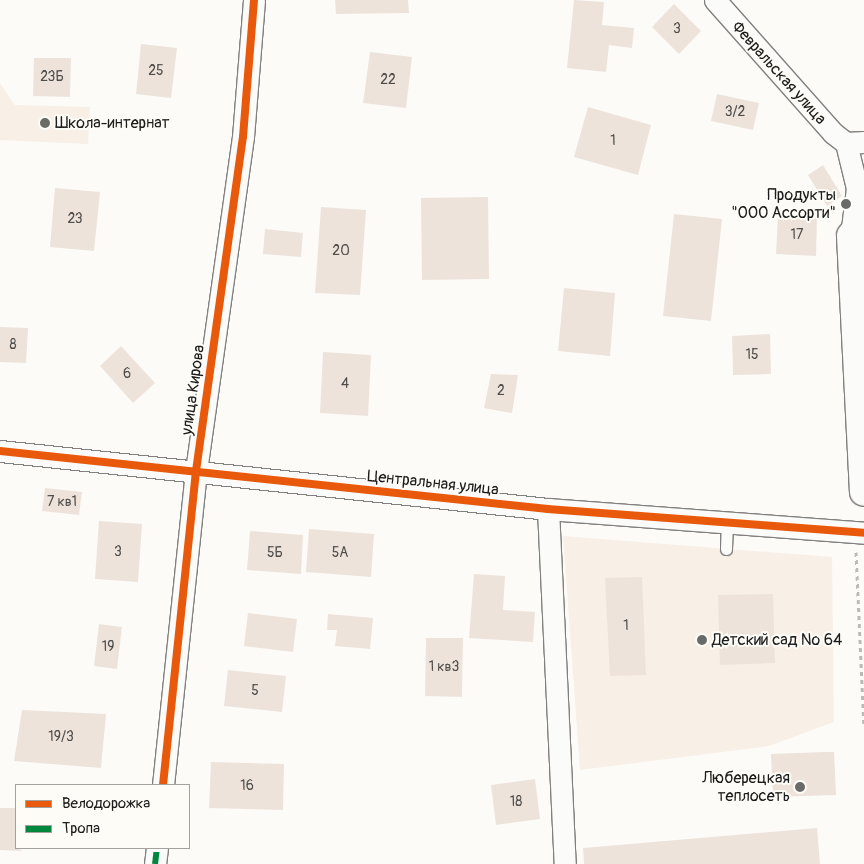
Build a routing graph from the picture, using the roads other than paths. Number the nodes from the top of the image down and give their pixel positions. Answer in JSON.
{"nodes":[{"id":1,"x":254,"y":0,"type":"edge"},
{"id":2,"x":715,"y":0,"type":"edge"},
{"id":3,"x":855,"y":142,"type":"edge"},
{"id":4,"x":858,"y":228,"type":"edge"},
{"id":5,"x":0,"y":451,"type":"edge"},
{"id":6,"x":196,"y":471,"type":"junction"},
{"id":7,"x":864,"y":492,"type":"edge"},
{"id":8,"x":548,"y":509,"type":"junction"},
{"id":9,"x":727,"y":523,"type":"junction"},
{"id":10,"x":859,"y":533,"type":"edge"},
{"id":11,"x":726,"y":549,"type":"dead end"},
{"id":12,"x":163,"y":784,"type":"edge"},
{"id":13,"x":157,"y":849,"type":"edge"},
{"id":14,"x":155,"y":864,"type":"edge"},
{"id":15,"x":565,"y":864,"type":"edge"}],
"edges":[{"from":1,"to":6,"type":"street","name":"улица Кирова"},
{"from":2,"to":3,"type":"street","name":"Февральская улица"},
{"from":3,"to":4,"type":"street","name":"Февральская улица"},
{"from":4,"to":7,"type":"main road"},
{"from":5,"to":6,"type":"street","name":"Центральная улица"},
{"from":6,"to":8,"type":"street","name":"Центральная улица"},
{"from":6,"to":12,"type":"street","name":"улица Кирова"},
{"from":8,"to":9,"type":"street","name":"Центральная улица"},
{"from":8,"to":15,"type":"street"},
{"from":9,"to":10,"type":"street","name":"Центральная улица"},
{"from":9,"to":11,"type":"lane"},
{"from":13,"to":14,"type":"street"}]}
